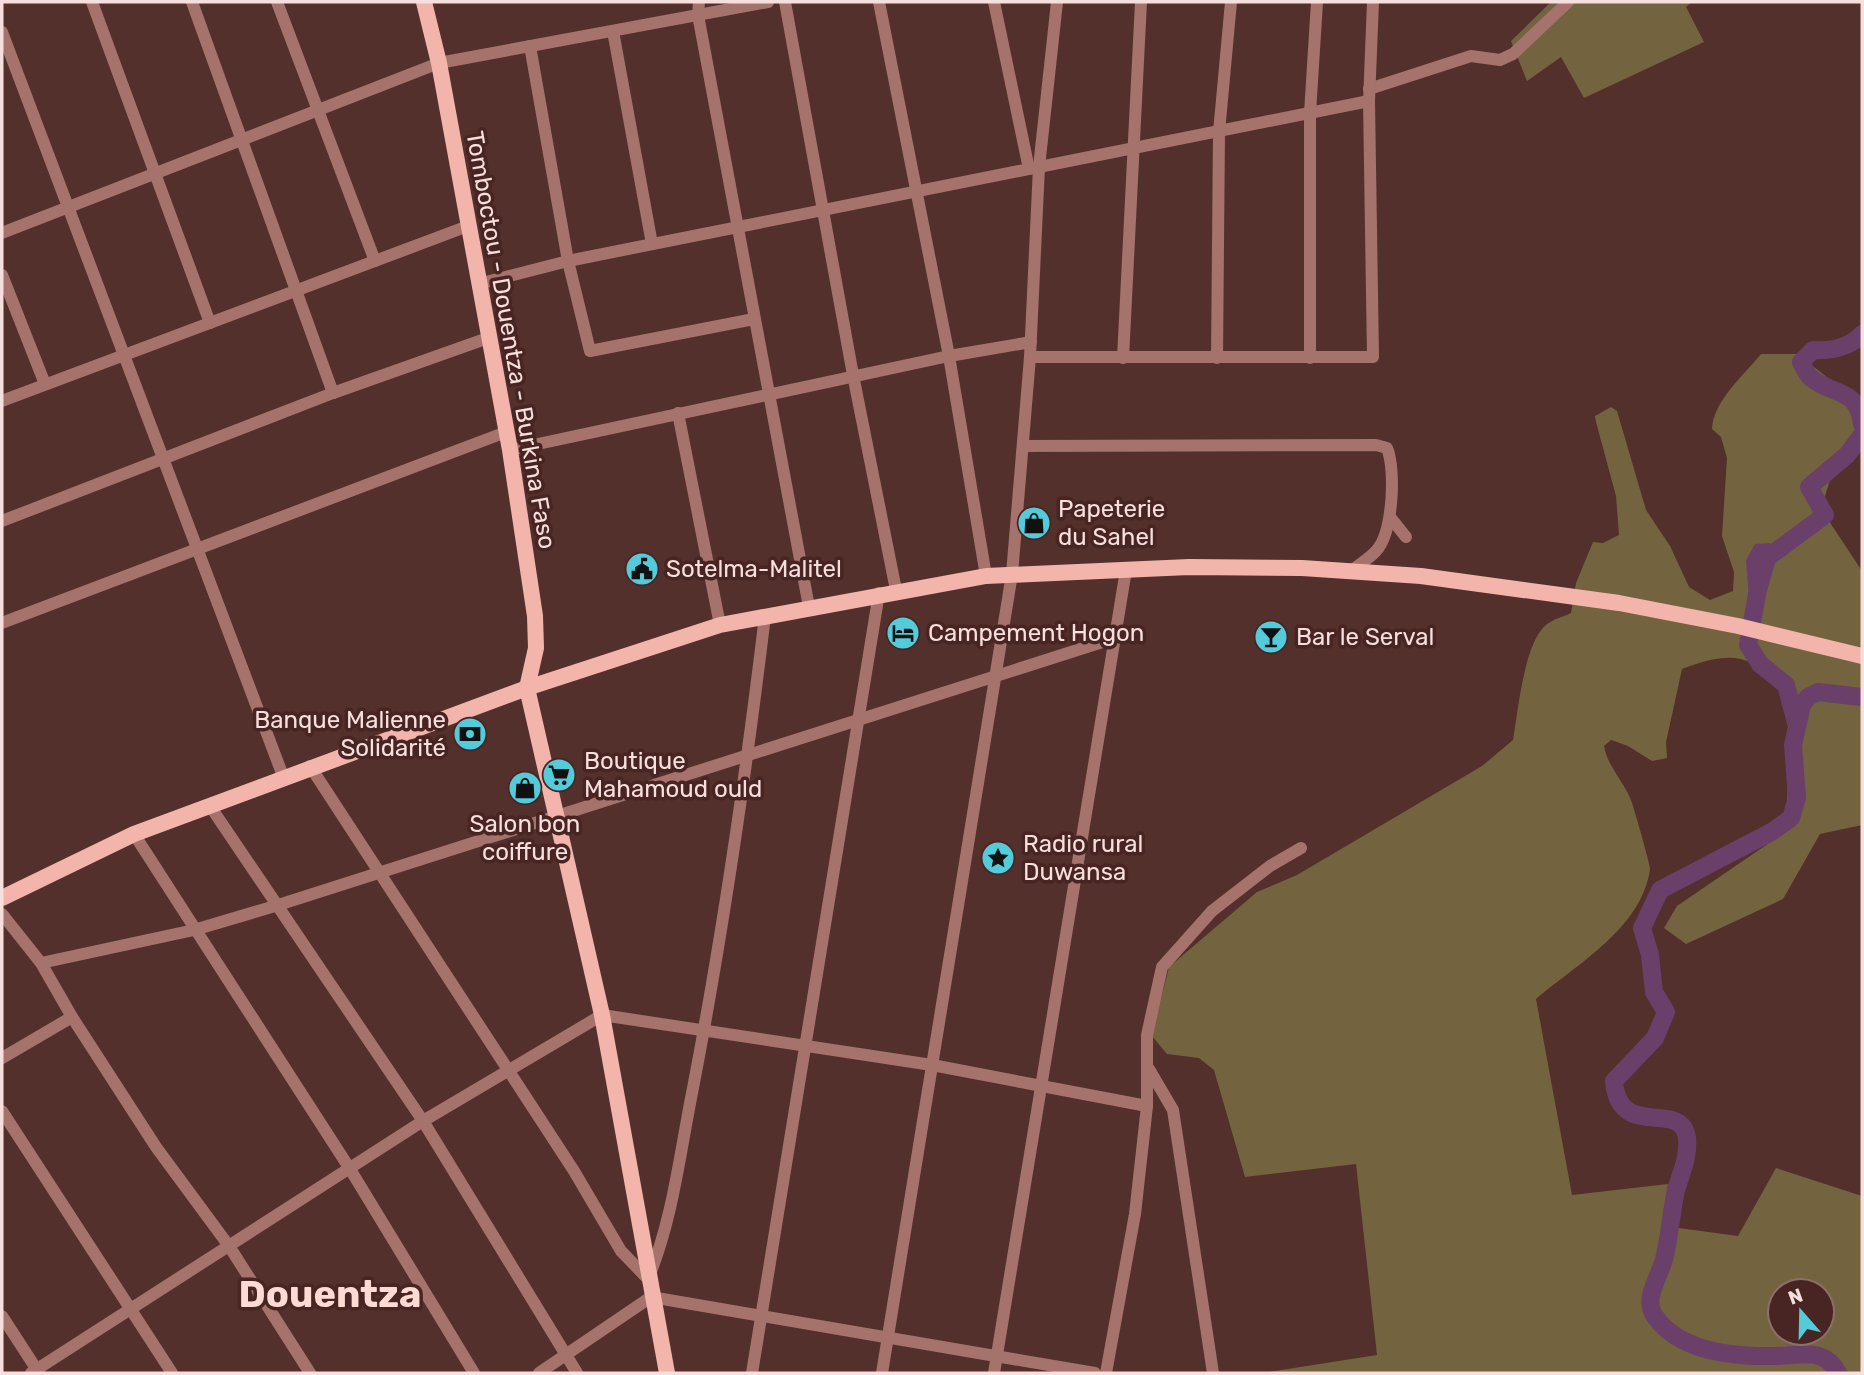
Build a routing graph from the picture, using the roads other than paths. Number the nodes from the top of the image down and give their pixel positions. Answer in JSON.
{"nodes":[{"id":1,"x":92,"y":2,"type":"edge"},
{"id":2,"x":192,"y":2,"type":"edge"},
{"id":3,"x":276,"y":2,"type":"edge"},
{"id":4,"x":424,"y":2,"type":"edge"},
{"id":5,"x":768,"y":2,"type":"edge"},
{"id":6,"x":785,"y":2,"type":"edge"},
{"id":7,"x":878,"y":2,"type":"edge"},
{"id":8,"x":994,"y":2,"type":"edge"},
{"id":9,"x":1057,"y":2,"type":"edge"},
{"id":10,"x":1142,"y":2,"type":"edge"},
{"id":11,"x":1231,"y":2,"type":"edge"},
{"id":12,"x":1317,"y":2,"type":"edge"},
{"id":13,"x":1373,"y":2,"type":"edge"},
{"id":14,"x":1568,"y":2,"type":"edge"},
{"id":15,"x":698,"y":8,"type":"edge"},
{"id":16,"x":613,"y":31,"type":"junction"},
{"id":17,"x":2,"y":32,"type":"edge"},
{"id":18,"x":530,"y":46,"type":"junction"},
{"id":19,"x":439,"y":63,"type":"junction"},
{"id":20,"x":1369,"y":95,"type":"junction"},
{"id":21,"x":317,"y":111,"type":"junction"},
{"id":22,"x":1310,"y":113,"type":"junction"},
{"id":23,"x":1219,"y":132,"type":"junction"},
{"id":24,"x":242,"y":141,"type":"junction"},
{"id":25,"x":1136,"y":148,"type":"junction"},
{"id":26,"x":1034,"y":168,"type":"junction"},
{"id":27,"x":156,"y":174,"type":"junction"},
{"id":28,"x":916,"y":192,"type":"junction"},
{"id":29,"x":68,"y":208,"type":"junction"},
{"id":30,"x":823,"y":211,"type":"junction"},
{"id":31,"x":468,"y":226,"type":"junction"},
{"id":32,"x":736,"y":227,"type":"junction"},
{"id":33,"x":2,"y":233,"type":"edge"},
{"id":34,"x":652,"y":244,"type":"junction"},
{"id":35,"x":375,"y":261,"type":"junction"},
{"id":36,"x":568,"y":261,"type":"junction"},
{"id":37,"x":2,"y":275,"type":"edge"},
{"id":38,"x":478,"y":284,"type":"junction"},
{"id":39,"x":296,"y":290,"type":"junction"},
{"id":40,"x":754,"y":319,"type":"junction"},
{"id":41,"x":210,"y":323,"type":"junction"},
{"id":42,"x":488,"y":338,"type":"junction"},
{"id":43,"x":1031,"y":342,"type":"junction"},
{"id":44,"x":124,"y":355,"type":"junction"},
{"id":45,"x":949,"y":356,"type":"junction"},
{"id":46,"x":1030,"y":357,"type":"junction"},
{"id":47,"x":1123,"y":358,"type":"junction"},
{"id":48,"x":1217,"y":358,"type":"junction"},
{"id":49,"x":1310,"y":358,"type":"junction"},
{"id":50,"x":853,"y":376,"type":"junction"},
{"id":51,"x":46,"y":384,"type":"junction"},
{"id":52,"x":333,"y":393,"type":"junction"},
{"id":53,"x":769,"y":393,"type":"junction"},
{"id":54,"x":2,"y":401,"type":"edge"},
{"id":55,"x":678,"y":413,"type":"junction"},
{"id":56,"x":506,"y":432,"type":"junction"},
{"id":57,"x":1023,"y":446,"type":"junction"},
{"id":58,"x":510,"y":450,"type":"junction"},
{"id":59,"x":163,"y":459,"type":"junction"},
{"id":60,"x":1390,"y":516,"type":"junction"},
{"id":61,"x":2,"y":521,"type":"edge"},
{"id":62,"x":1406,"y":537,"type":"dead end"},
{"id":63,"x":197,"y":549,"type":"junction"},
{"id":64,"x":1126,"y":570,"type":"junction"},
{"id":65,"x":1350,"y":572,"type":"junction"},
{"id":66,"x":1012,"y":575,"type":"junction"},
{"id":67,"x":986,"y":576,"type":"junction"},
{"id":68,"x":896,"y":590,"type":"junction"},
{"id":69,"x":879,"y":593,"type":"junction"},
{"id":70,"x":809,"y":607,"type":"junction"},
{"id":71,"x":765,"y":616,"type":"junction"},
{"id":72,"x":2,"y":623,"type":"edge"},
{"id":73,"x":720,"y":625,"type":"junction"},
{"id":74,"x":1115,"y":638,"type":"junction"},
{"id":75,"x":1862,"y":656,"type":"edge"},
{"id":76,"x":995,"y":677,"type":"junction"},
{"id":77,"x":527,"y":688,"type":"junction"},
{"id":78,"x":860,"y":721,"type":"junction"},
{"id":79,"x":748,"y":756,"type":"junction"},
{"id":80,"x":310,"y":766,"type":"junction"},
{"id":81,"x":284,"y":776,"type":"junction"},
{"id":82,"x":210,"y":806,"type":"junction"},
{"id":83,"x":558,"y":817,"type":"junction"},
{"id":84,"x":134,"y":834,"type":"junction"},
{"id":85,"x":1301,"y":848,"type":"dead end"},
{"id":86,"x":379,"y":873,"type":"junction"},
{"id":87,"x":2,"y":898,"type":"edge"},
{"id":88,"x":275,"y":906,"type":"junction"},
{"id":89,"x":2,"y":914,"type":"edge"},
{"id":90,"x":194,"y":930,"type":"junction"},
{"id":91,"x":41,"y":962,"type":"junction"},
{"id":92,"x":602,"y":1015,"type":"junction"},
{"id":93,"x":72,"y":1017,"type":"junction"},
{"id":94,"x":704,"y":1031,"type":"junction"},
{"id":95,"x":808,"y":1048,"type":"junction"},
{"id":96,"x":2,"y":1058,"type":"edge"},
{"id":97,"x":932,"y":1065,"type":"junction"},
{"id":98,"x":1149,"y":1069,"type":"junction"},
{"id":99,"x":509,"y":1070,"type":"junction"},
{"id":100,"x":1041,"y":1087,"type":"junction"},
{"id":101,"x":1147,"y":1106,"type":"junction"},
{"id":102,"x":2,"y":1111,"type":"edge"},
{"id":103,"x":423,"y":1121,"type":"junction"},
{"id":104,"x":350,"y":1169,"type":"junction"},
{"id":105,"x":229,"y":1245,"type":"junction"},
{"id":106,"x":648,"y":1279,"type":"junction"},
{"id":107,"x":651,"y":1297,"type":"junction"},
{"id":108,"x":130,"y":1309,"type":"junction"},
{"id":109,"x":2,"y":1317,"type":"edge"},
{"id":110,"x":763,"y":1318,"type":"junction"},
{"id":111,"x":888,"y":1339,"type":"junction"},
{"id":112,"x":566,"y":1356,"type":"junction"},
{"id":113,"x":996,"y":1357,"type":"junction"},
{"id":114,"x":35,"y":1372,"type":"edge"},
{"id":115,"x":172,"y":1373,"type":"edge"},
{"id":116,"x":310,"y":1373,"type":"edge"},
{"id":117,"x":474,"y":1373,"type":"edge"},
{"id":118,"x":540,"y":1373,"type":"edge"},
{"id":119,"x":578,"y":1373,"type":"edge"},
{"id":120,"x":667,"y":1373,"type":"edge"},
{"id":121,"x":752,"y":1373,"type":"edge"},
{"id":122,"x":882,"y":1373,"type":"edge"},
{"id":123,"x":994,"y":1373,"type":"edge"},
{"id":124,"x":1095,"y":1373,"type":"edge"},
{"id":125,"x":1107,"y":1373,"type":"edge"},
{"id":126,"x":1213,"y":1373,"type":"edge"}],
"edges":[{"from":1,"to":27,"type":"street"},
{"from":2,"to":24,"type":"street"},
{"from":3,"to":21,"type":"street"},
{"from":4,"to":19,"type":"main road","name":"Tomboctou - Douentza - Burkina Faso"},
{"from":5,"to":15,"type":"street"},
{"from":6,"to":30,"type":"street"},
{"from":7,"to":28,"type":"street"},
{"from":8,"to":26,"type":"street"},
{"from":9,"to":26,"type":"street"},
{"from":10,"to":25,"type":"street"},
{"from":11,"to":23,"type":"street"},
{"from":12,"to":22,"type":"street"},
{"from":13,"to":20,"type":"street"},
{"from":14,"to":20,"type":"street"},
{"from":15,"to":16,"type":"street"},
{"from":15,"to":32,"type":"street"},
{"from":16,"to":18,"type":"street"},
{"from":16,"to":34,"type":"street"},
{"from":17,"to":29,"type":"street"},
{"from":18,"to":19,"type":"street"},
{"from":18,"to":36,"type":"street"},
{"from":19,"to":21,"type":"street"},
{"from":19,"to":31,"type":"main road","name":"Tomboctou - Douentza - Burkina Faso"},
{"from":20,"to":22,"type":"street"},
{"from":20,"to":49,"type":"street"},
{"from":21,"to":24,"type":"street"},
{"from":21,"to":35,"type":"street"},
{"from":22,"to":23,"type":"street"},
{"from":22,"to":49,"type":"street"},
{"from":23,"to":25,"type":"street"},
{"from":23,"to":48,"type":"street"},
{"from":24,"to":27,"type":"street"},
{"from":24,"to":39,"type":"street"},
{"from":25,"to":26,"type":"street"},
{"from":25,"to":47,"type":"street"},
{"from":26,"to":28,"type":"street"},
{"from":26,"to":43,"type":"street"},
{"from":27,"to":29,"type":"street"},
{"from":27,"to":41,"type":"street"},
{"from":28,"to":30,"type":"street"},
{"from":28,"to":45,"type":"street"},
{"from":29,"to":33,"type":"street"},
{"from":29,"to":44,"type":"street"},
{"from":30,"to":32,"type":"street"},
{"from":30,"to":50,"type":"street"},
{"from":31,"to":35,"type":"street"},
{"from":31,"to":38,"type":"main road","name":"Tomboctou - Douentza - Burkina Faso"},
{"from":32,"to":34,"type":"street"},
{"from":32,"to":40,"type":"street"},
{"from":34,"to":36,"type":"street"},
{"from":35,"to":39,"type":"street"},
{"from":36,"to":38,"type":"street"},
{"from":36,"to":40,"type":"street"},
{"from":37,"to":51,"type":"street"},
{"from":38,"to":42,"type":"main road","name":"Tomboctou - Douentza - Burkina Faso"},
{"from":39,"to":41,"type":"street"},
{"from":39,"to":52,"type":"street"},
{"from":40,"to":53,"type":"street"},
{"from":41,"to":44,"type":"street"},
{"from":42,"to":52,"type":"street"},
{"from":42,"to":56,"type":"main road","name":"Tomboctou - Douentza - Burkina Faso"},
{"from":43,"to":45,"type":"street"},
{"from":43,"to":46,"type":"street"},
{"from":44,"to":51,"type":"street"},
{"from":44,"to":59,"type":"street"},
{"from":45,"to":50,"type":"street"},
{"from":45,"to":67,"type":"street"},
{"from":46,"to":47,"type":"street"},
{"from":46,"to":57,"type":"street"},
{"from":47,"to":48,"type":"street"},
{"from":48,"to":49,"type":"street"},
{"from":50,"to":53,"type":"street"},
{"from":50,"to":68,"type":"street"},
{"from":51,"to":54,"type":"street"},
{"from":52,"to":59,"type":"street"},
{"from":53,"to":55,"type":"street"},
{"from":53,"to":70,"type":"street"},
{"from":55,"to":58,"type":"street"},
{"from":55,"to":73,"type":"street"},
{"from":56,"to":58,"type":"main road","name":"Tomboctou - Douentza - Burkina Faso"},
{"from":56,"to":63,"type":"street"},
{"from":57,"to":60,"type":"street"},
{"from":57,"to":66,"type":"street"},
{"from":58,"to":77,"type":"main road","name":"Tomboctou - Douentza - Burkina Faso"},
{"from":59,"to":61,"type":"street"},
{"from":59,"to":63,"type":"street"},
{"from":60,"to":62,"type":"street"},
{"from":60,"to":65,"type":"street"},
{"from":63,"to":72,"type":"street"},
{"from":63,"to":81,"type":"street"},
{"from":64,"to":65,"type":"main road"},
{"from":64,"to":66,"type":"main road"},
{"from":64,"to":74,"type":"street"},
{"from":65,"to":75,"type":"main road"},
{"from":66,"to":67,"type":"main road"},
{"from":66,"to":76,"type":"street"},
{"from":67,"to":68,"type":"main road"},
{"from":68,"to":69,"type":"main road"},
{"from":69,"to":70,"type":"main road"},
{"from":69,"to":78,"type":"street"},
{"from":70,"to":71,"type":"main road"},
{"from":71,"to":73,"type":"main road"},
{"from":71,"to":79,"type":"street"},
{"from":73,"to":77,"type":"main road"},
{"from":74,"to":76,"type":"street"},
{"from":74,"to":100,"type":"street"},
{"from":76,"to":78,"type":"street"},
{"from":76,"to":97,"type":"street"},
{"from":77,"to":80,"type":"main road"},
{"from":77,"to":83,"type":"main road"},
{"from":78,"to":79,"type":"street"},
{"from":78,"to":95,"type":"street"},
{"from":79,"to":83,"type":"street"},
{"from":79,"to":94,"type":"street"},
{"from":80,"to":81,"type":"main road"},
{"from":80,"to":86,"type":"street"},
{"from":81,"to":82,"type":"main road"},
{"from":82,"to":84,"type":"main road"},
{"from":82,"to":88,"type":"street"},
{"from":83,"to":86,"type":"street"},
{"from":83,"to":92,"type":"main road"},
{"from":84,"to":87,"type":"main road"},
{"from":84,"to":90,"type":"street"},
{"from":85,"to":98,"type":"street"},
{"from":86,"to":88,"type":"street"},
{"from":86,"to":99,"type":"street"},
{"from":88,"to":90,"type":"street"},
{"from":88,"to":103,"type":"street"},
{"from":89,"to":91,"type":"street"},
{"from":90,"to":91,"type":"street"},
{"from":90,"to":104,"type":"street"},
{"from":91,"to":93,"type":"street"},
{"from":92,"to":94,"type":"street"},
{"from":92,"to":99,"type":"street"},
{"from":92,"to":106,"type":"main road"},
{"from":93,"to":96,"type":"street"},
{"from":93,"to":105,"type":"street"},
{"from":94,"to":95,"type":"street"},
{"from":94,"to":106,"type":"street"},
{"from":95,"to":97,"type":"street"},
{"from":95,"to":110,"type":"street"},
{"from":97,"to":100,"type":"street"},
{"from":97,"to":111,"type":"street"},
{"from":98,"to":101,"type":"street"},
{"from":98,"to":126,"type":"street"},
{"from":99,"to":103,"type":"street"},
{"from":99,"to":106,"type":"street"},
{"from":100,"to":101,"type":"street"},
{"from":100,"to":113,"type":"street"},
{"from":101,"to":125,"type":"street"},
{"from":102,"to":108,"type":"street"},
{"from":103,"to":104,"type":"street"},
{"from":103,"to":112,"type":"street"},
{"from":104,"to":105,"type":"street"},
{"from":104,"to":117,"type":"street"},
{"from":105,"to":108,"type":"street"},
{"from":105,"to":116,"type":"street"},
{"from":106,"to":107,"type":"main road"},
{"from":107,"to":110,"type":"street"},
{"from":107,"to":112,"type":"street"},
{"from":107,"to":120,"type":"main road"},
{"from":108,"to":114,"type":"street"},
{"from":108,"to":115,"type":"street"},
{"from":109,"to":114,"type":"street"},
{"from":110,"to":111,"type":"street"},
{"from":110,"to":121,"type":"street"},
{"from":111,"to":113,"type":"street"},
{"from":111,"to":122,"type":"street"},
{"from":112,"to":118,"type":"street"},
{"from":112,"to":119,"type":"street"},
{"from":113,"to":123,"type":"street"},
{"from":113,"to":124,"type":"street"}]}
